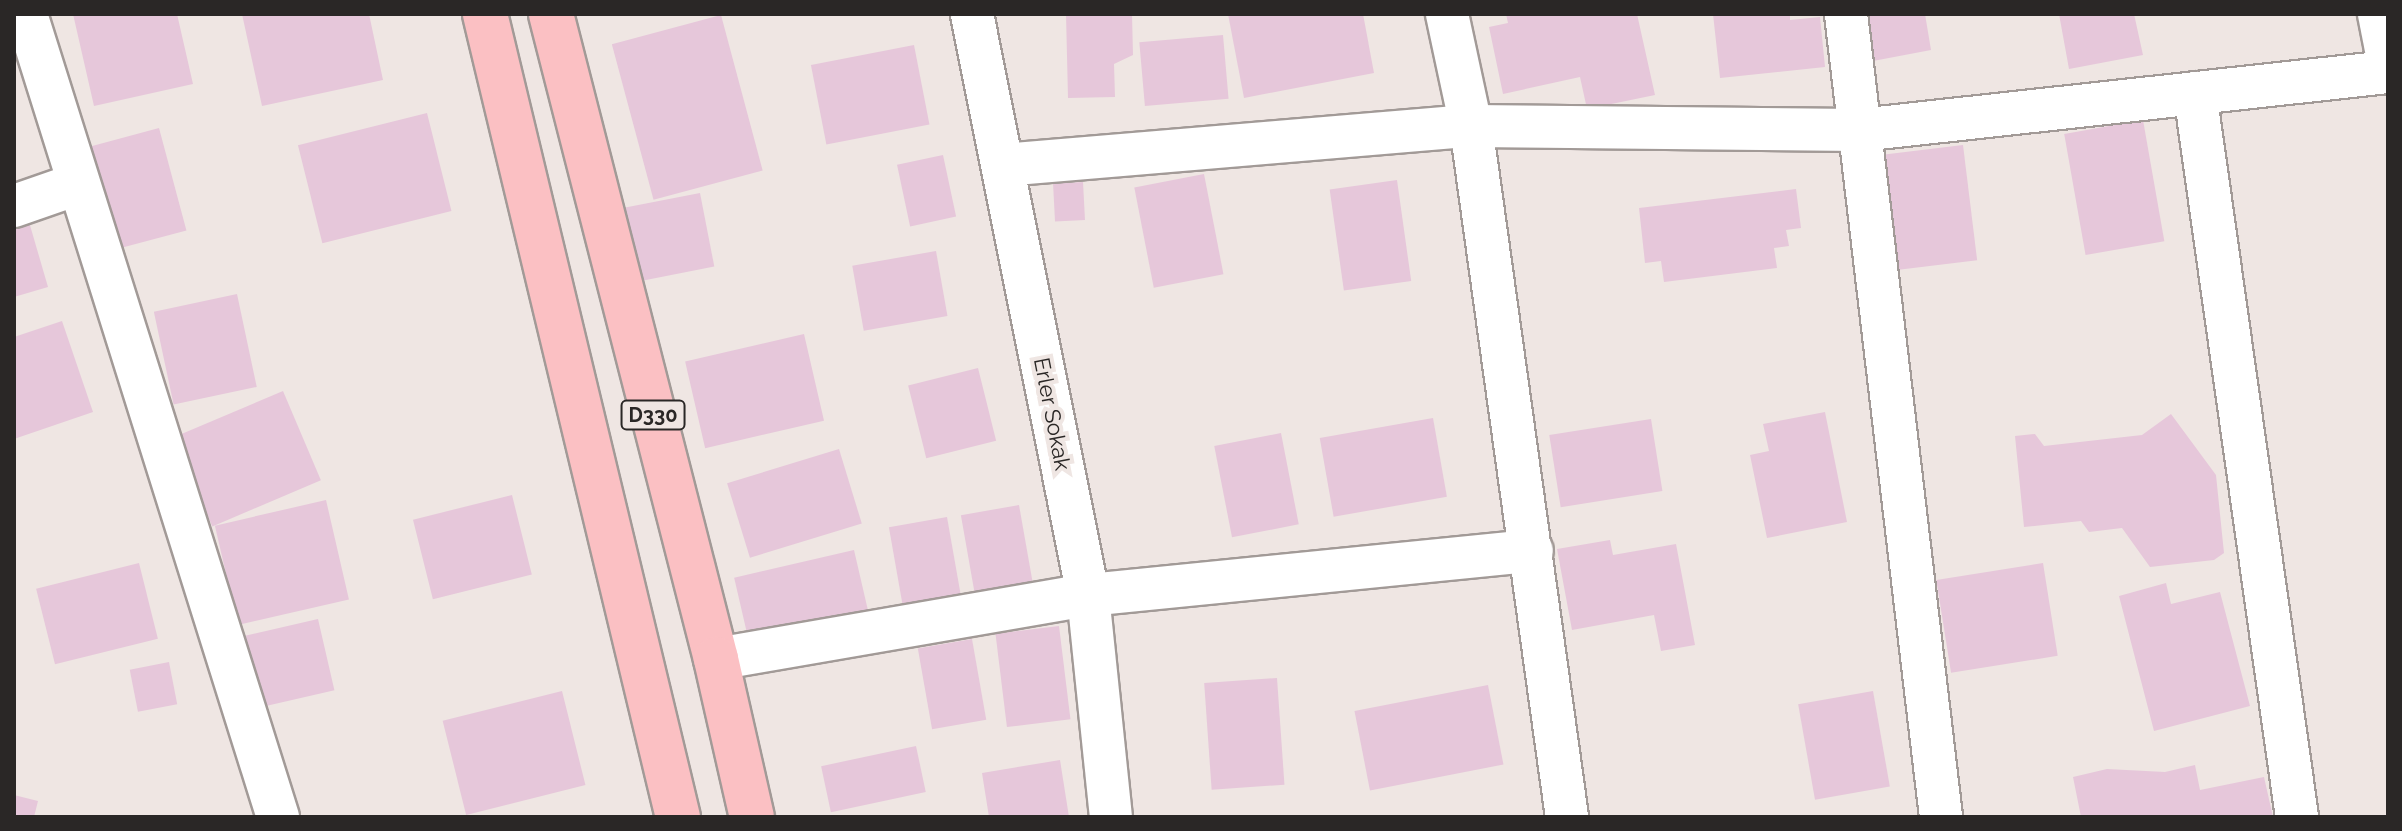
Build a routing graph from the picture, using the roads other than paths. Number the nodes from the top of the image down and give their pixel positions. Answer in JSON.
{"nodes":[{"id":1,"x":26,"y":14,"type":"edge"},
{"id":2,"x":485,"y":14,"type":"edge"},
{"id":3,"x":551,"y":14,"type":"edge"},
{"id":4,"x":972,"y":14,"type":"edge"},
{"id":5,"x":1447,"y":14,"type":"edge"},
{"id":6,"x":1846,"y":14,"type":"edge"},
{"id":7,"x":2379,"y":14,"type":"edge"},
{"id":8,"x":2388,"y":60,"type":"edge"},
{"id":9,"x":2388,"y":72,"type":"edge"},
{"id":10,"x":2195,"y":93,"type":"junction"},
{"id":11,"x":1471,"y":126,"type":"junction"},
{"id":12,"x":1860,"y":130,"type":"junction"},
{"id":13,"x":1003,"y":165,"type":"junction"},
{"id":14,"x":77,"y":184,"type":"junction"},
{"id":15,"x":14,"y":206,"type":"edge"},
{"id":16,"x":1532,"y":551,"type":"junction"},
{"id":17,"x":1088,"y":595,"type":"junction"},
{"id":18,"x":716,"y":659,"type":"junction"},
{"id":19,"x":278,"y":817,"type":"edge"},
{"id":20,"x":678,"y":817,"type":"edge"},
{"id":21,"x":752,"y":817,"type":"edge"},
{"id":22,"x":1111,"y":817,"type":"edge"},
{"id":23,"x":1567,"y":817,"type":"edge"},
{"id":24,"x":1941,"y":817,"type":"edge"},
{"id":25,"x":2297,"y":817,"type":"edge"}],
"edges":[{"from":1,"to":14,"type":"street"},
{"from":2,"to":20,"type":"main road","number":"D330"},
{"from":3,"to":18,"type":"main road","number":"D330"},
{"from":4,"to":13,"type":"street","name":"Erler Sokak"},
{"from":5,"to":11,"type":"street"},
{"from":6,"to":12,"type":"street"},
{"from":7,"to":8,"type":"street"},
{"from":9,"to":10,"type":"street"},
{"from":10,"to":12,"type":"street"},
{"from":10,"to":25,"type":"street"},
{"from":11,"to":12,"type":"street"},
{"from":11,"to":13,"type":"street"},
{"from":11,"to":16,"type":"street"},
{"from":12,"to":24,"type":"street"},
{"from":13,"to":17,"type":"street","name":"Erler Sokak"},
{"from":14,"to":15,"type":"street"},
{"from":14,"to":19,"type":"street"},
{"from":16,"to":17,"type":"street"},
{"from":16,"to":23,"type":"street"},
{"from":17,"to":18,"type":"street"},
{"from":17,"to":22,"type":"street","name":"Erler Sokak"},
{"from":18,"to":21,"type":"main road","number":"D330"}]}
